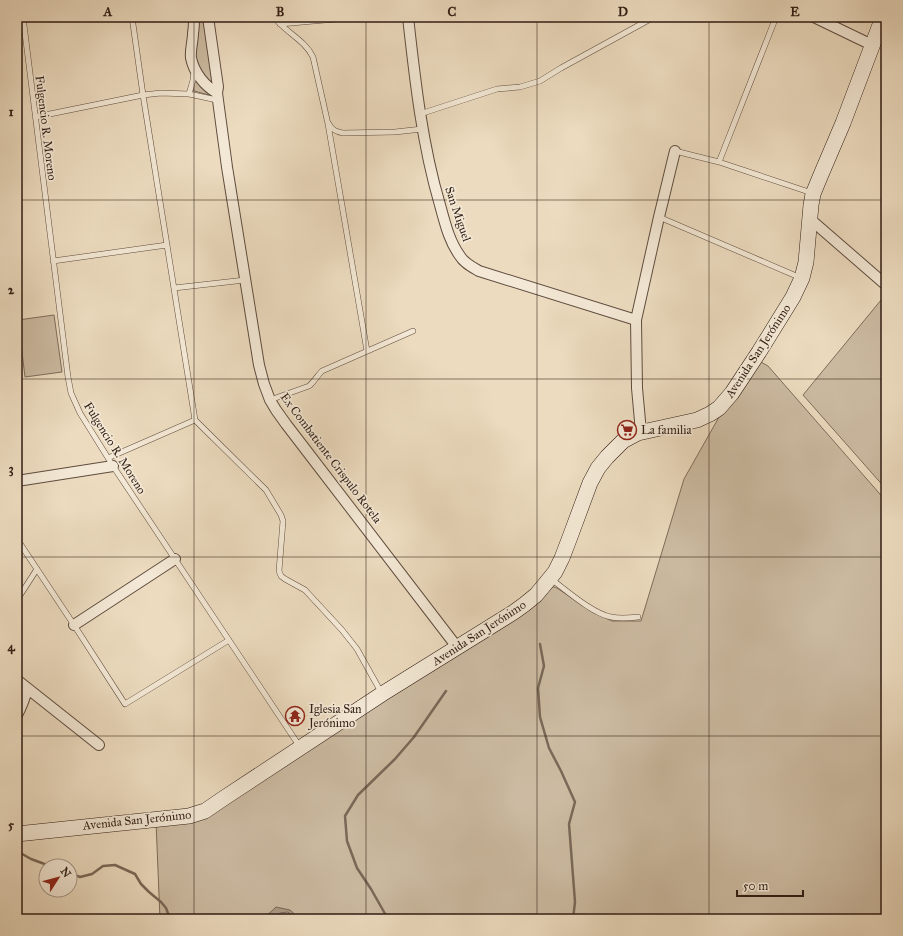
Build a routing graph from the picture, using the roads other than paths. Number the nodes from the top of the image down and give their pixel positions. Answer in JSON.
{"nodes":[{"id":1,"x":23,"y":17,"type":"edge"},
{"id":2,"x":132,"y":17,"type":"edge"},
{"id":3,"x":194,"y":17,"type":"edge"},
{"id":4,"x":208,"y":17,"type":"edge"},
{"id":5,"x":274,"y":17,"type":"edge"},
{"id":6,"x":342,"y":17,"type":"edge"},
{"id":7,"x":408,"y":17,"type":"edge"},
{"id":8,"x":654,"y":17,"type":"edge"},
{"id":9,"x":776,"y":17,"type":"edge"},
{"id":10,"x":814,"y":17,"type":"edge"},
{"id":11,"x":883,"y":17,"type":"edge"},
{"id":12,"x":280,"y":24,"type":"junction"},
{"id":13,"x":872,"y":45,"type":"junction"},
{"id":14,"x":195,"y":68,"type":"junction"},
{"id":15,"x":188,"y":94,"type":"junction"},
{"id":16,"x":143,"y":95,"type":"junction"},
{"id":17,"x":217,"y":96,"type":"junction"},
{"id":18,"x":420,"y":114,"type":"junction"},
{"id":19,"x":34,"y":116,"type":"junction"},
{"id":20,"x":328,"y":124,"type":"junction"},
{"id":21,"x":422,"y":129,"type":"junction"},
{"id":22,"x":675,"y":151,"type":"joint"},
{"id":23,"x":719,"y":162,"type":"junction"},
{"id":24,"x":813,"y":194,"type":"junction"},
{"id":25,"x":659,"y":217,"type":"junction"},
{"id":26,"x":810,"y":219,"type":"junction"},
{"id":27,"x":167,"y":245,"type":"junction"},
{"id":28,"x":53,"y":261,"type":"junction"},
{"id":29,"x":802,"y":278,"type":"junction"},
{"id":30,"x":245,"y":280,"type":"junction"},
{"id":31,"x":886,"y":285,"type":"edge"},
{"id":32,"x":174,"y":288,"type":"junction"},
{"id":33,"x":636,"y":320,"type":"junction"},
{"id":34,"x":413,"y":331,"type":"dead end"},
{"id":35,"x":367,"y":351,"type":"junction"},
{"id":36,"x":270,"y":400,"type":"junction"},
{"id":37,"x":195,"y":420,"type":"junction"},
{"id":38,"x":641,"y":432,"type":"junction"},
{"id":39,"x":111,"y":462,"type":"junction"},
{"id":40,"x":17,"y":481,"type":"edge"},
{"id":41,"x":17,"y":539,"type":"edge"},
{"id":42,"x":175,"y":559,"type":"junction"},
{"id":43,"x":38,"y":569,"type":"junction"},
{"id":44,"x":550,"y":578,"type":"junction"},
{"id":45,"x":17,"y":600,"type":"edge"},
{"id":46,"x":638,"y":617,"type":"dead end"},
{"id":47,"x":74,"y":625,"type":"junction"},
{"id":48,"x":229,"y":640,"type":"junction"},
{"id":49,"x":457,"y":647,"type":"junction"},
{"id":50,"x":17,"y":680,"type":"edge"},
{"id":51,"x":27,"y":689,"type":"junction"},
{"id":52,"x":382,"y":694,"type":"junction"},
{"id":53,"x":17,"y":714,"type":"edge"},
{"id":54,"x":99,"y":745,"type":"dead end"},
{"id":55,"x":301,"y":748,"type":"junction"},
{"id":56,"x":17,"y":834,"type":"edge"}],
"edges":[{"from":1,"to":19,"type":"lane","name":"Fulgencio R. Moreno"},
{"from":2,"to":16,"type":"lane"},
{"from":3,"to":14,"type":"street"},
{"from":4,"to":17,"type":"street","name":"Ex Combatiente Crispulo Rotela"},
{"from":5,"to":12,"type":"lane"},
{"from":6,"to":12,"type":"lane"},
{"from":7,"to":18,"type":"street","name":"San Miguel"},
{"from":8,"to":18,"type":"lane"},
{"from":9,"to":23,"type":"lane"},
{"from":10,"to":13,"type":"street"},
{"from":11,"to":13,"type":"street","name":"Avenida San Jerónimo"},
{"from":12,"to":20,"type":"lane"},
{"from":13,"to":24,"type":"street","name":"Avenida San Jerónimo"},
{"from":14,"to":15,"type":"lane"},
{"from":14,"to":17,"type":"street"},
{"from":15,"to":16,"type":"lane"},
{"from":15,"to":17,"type":"lane"},
{"from":16,"to":19,"type":"lane"},
{"from":16,"to":27,"type":"lane"},
{"from":17,"to":30,"type":"street","name":"Ex Combatiente Crispulo Rotela"},
{"from":18,"to":21,"type":"street","name":"San Miguel"},
{"from":19,"to":28,"type":"lane","name":"Fulgencio R. Moreno"},
{"from":20,"to":21,"type":"lane"},
{"from":20,"to":35,"type":"lane"},
{"from":21,"to":33,"type":"street","name":"San Miguel"},
{"from":22,"to":23,"type":"lane"},
{"from":22,"to":25,"type":"street"},
{"from":23,"to":24,"type":"lane"},
{"from":24,"to":26,"type":"street","name":"Avenida San Jerónimo"},
{"from":25,"to":29,"type":"lane"},
{"from":25,"to":33,"type":"street"},
{"from":26,"to":29,"type":"street","name":"Avenida San Jerónimo"},
{"from":26,"to":31,"type":"street"},
{"from":27,"to":28,"type":"lane"},
{"from":27,"to":32,"type":"lane"},
{"from":28,"to":39,"type":"lane","name":"Fulgencio R. Moreno"},
{"from":29,"to":38,"type":"street","name":"Avenida San Jerónimo"},
{"from":30,"to":32,"type":"lane"},
{"from":30,"to":36,"type":"street","name":"Ex Combatiente Crispulo Rotela"},
{"from":32,"to":37,"type":"lane"},
{"from":33,"to":38,"type":"street"},
{"from":34,"to":35,"type":"lane"},
{"from":35,"to":36,"type":"lane"},
{"from":36,"to":49,"type":"street","name":"Ex Combatiente Crispulo Rotela"},
{"from":37,"to":39,"type":"lane"},
{"from":37,"to":52,"type":"lane"},
{"from":38,"to":44,"type":"street","name":"Avenida San Jerónimo"},
{"from":39,"to":40,"type":"street"},
{"from":39,"to":42,"type":"lane","name":"Fulgencio R. Moreno"},
{"from":41,"to":43,"type":"lane"},
{"from":42,"to":47,"type":"street"},
{"from":42,"to":48,"type":"lane","name":"Fulgencio R. Moreno"},
{"from":43,"to":45,"type":"lane"},
{"from":43,"to":47,"type":"lane"},
{"from":44,"to":46,"type":"lane"},
{"from":44,"to":49,"type":"street","name":"Avenida San Jerónimo"},
{"from":47,"to":48,"type":"lane"},
{"from":48,"to":55,"type":"lane","name":"Fulgencio R. Moreno"},
{"from":49,"to":52,"type":"street","name":"Avenida San Jerónimo"},
{"from":50,"to":51,"type":"street"},
{"from":51,"to":53,"type":"street"},
{"from":51,"to":54,"type":"street"},
{"from":52,"to":55,"type":"street","name":"Avenida San Jerónimo"},
{"from":55,"to":56,"type":"street","name":"Avenida San Jerónimo"}]}
